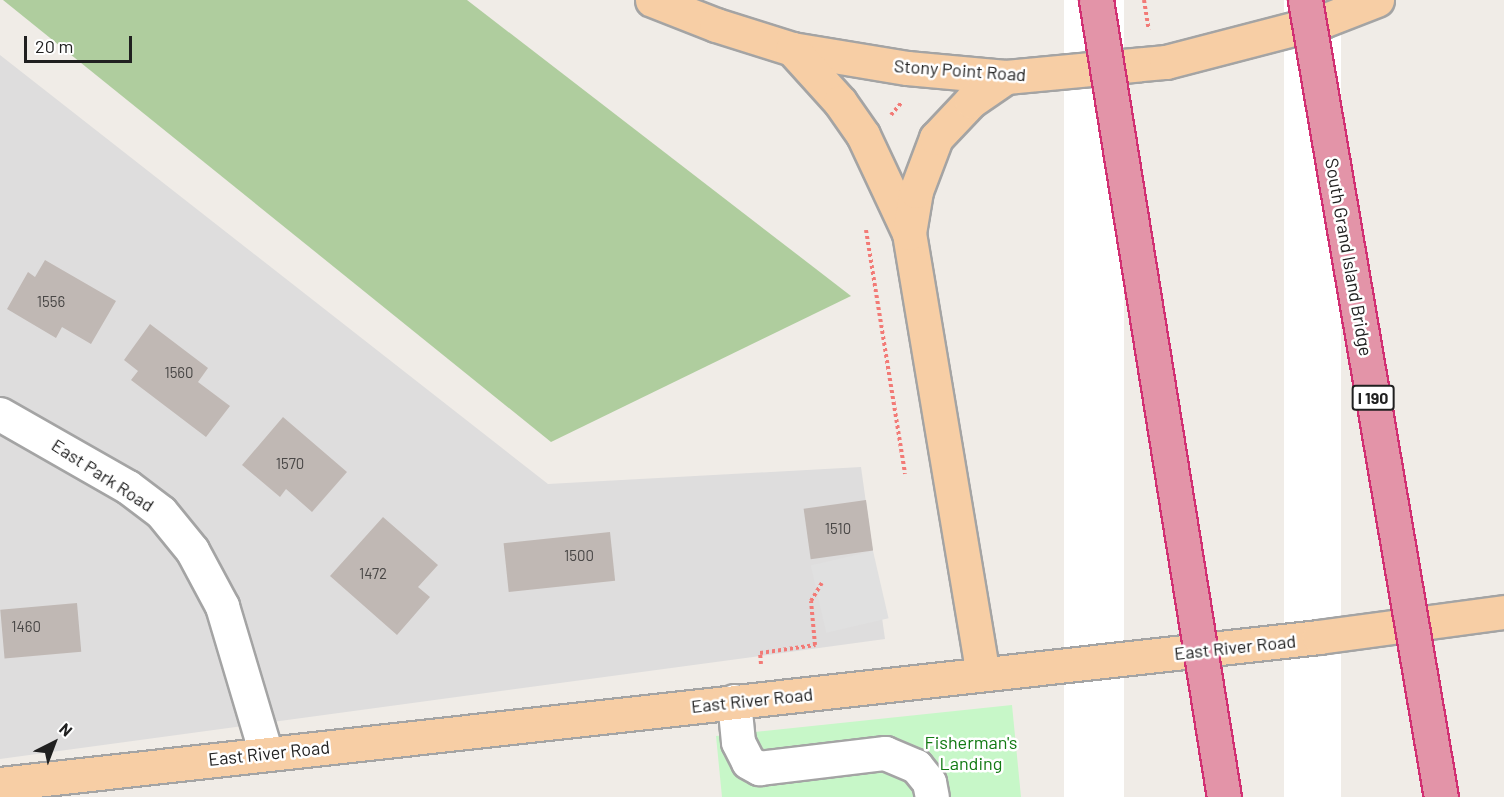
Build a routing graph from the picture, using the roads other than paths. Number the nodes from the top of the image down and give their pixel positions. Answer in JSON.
{"nodes":[{"id":1,"x":652,"y":0,"type":"edge"},
{"id":2,"x":1096,"y":0,"type":"edge"},
{"id":3,"x":1305,"y":0,"type":"edge"},
{"id":4,"x":1377,"y":0,"type":"edge"},
{"id":5,"x":792,"y":49,"type":"junction"},
{"id":6,"x":1006,"y":77,"type":"junction"},
{"id":7,"x":909,"y":233,"type":"junction"},
{"id":8,"x":0,"y":414,"type":"edge"},
{"id":9,"x":1504,"y":612,"type":"edge"},
{"id":10,"x":983,"y":674,"type":"junction"},
{"id":11,"x":734,"y":701,"type":"junction"},
{"id":12,"x":266,"y":754,"type":"junction"},
{"id":13,"x":0,"y":784,"type":"edge"},
{"id":14,"x":932,"y":797,"type":"edge"},
{"id":15,"x":1224,"y":797,"type":"edge"},
{"id":16,"x":1441,"y":797,"type":"edge"}],
"edges":[{"from":1,"to":5,"type":"main road","name":"Stony Point Road"},
{"from":2,"to":15,"type":"highway","bridge":true},
{"from":3,"to":16,"type":"highway","name":"South Grand Island Bridge","number":"I 190","bridge":true},
{"from":4,"to":6,"type":"main road","name":"Stony Point Road"},
{"from":5,"to":6,"type":"main road","name":"Stony Point Road"},
{"from":5,"to":7,"type":"main road"},
{"from":6,"to":7,"type":"main road"},
{"from":7,"to":10,"type":"main road"},
{"from":8,"to":12,"type":"street","name":"East Park Road"},
{"from":9,"to":10,"type":"main road","name":"East River Road"},
{"from":10,"to":11,"type":"main road","name":"East River Road"},
{"from":11,"to":12,"type":"main road","name":"East River Road"},
{"from":11,"to":14,"type":"street"},
{"from":12,"to":13,"type":"main road","name":"East River Road"}]}
